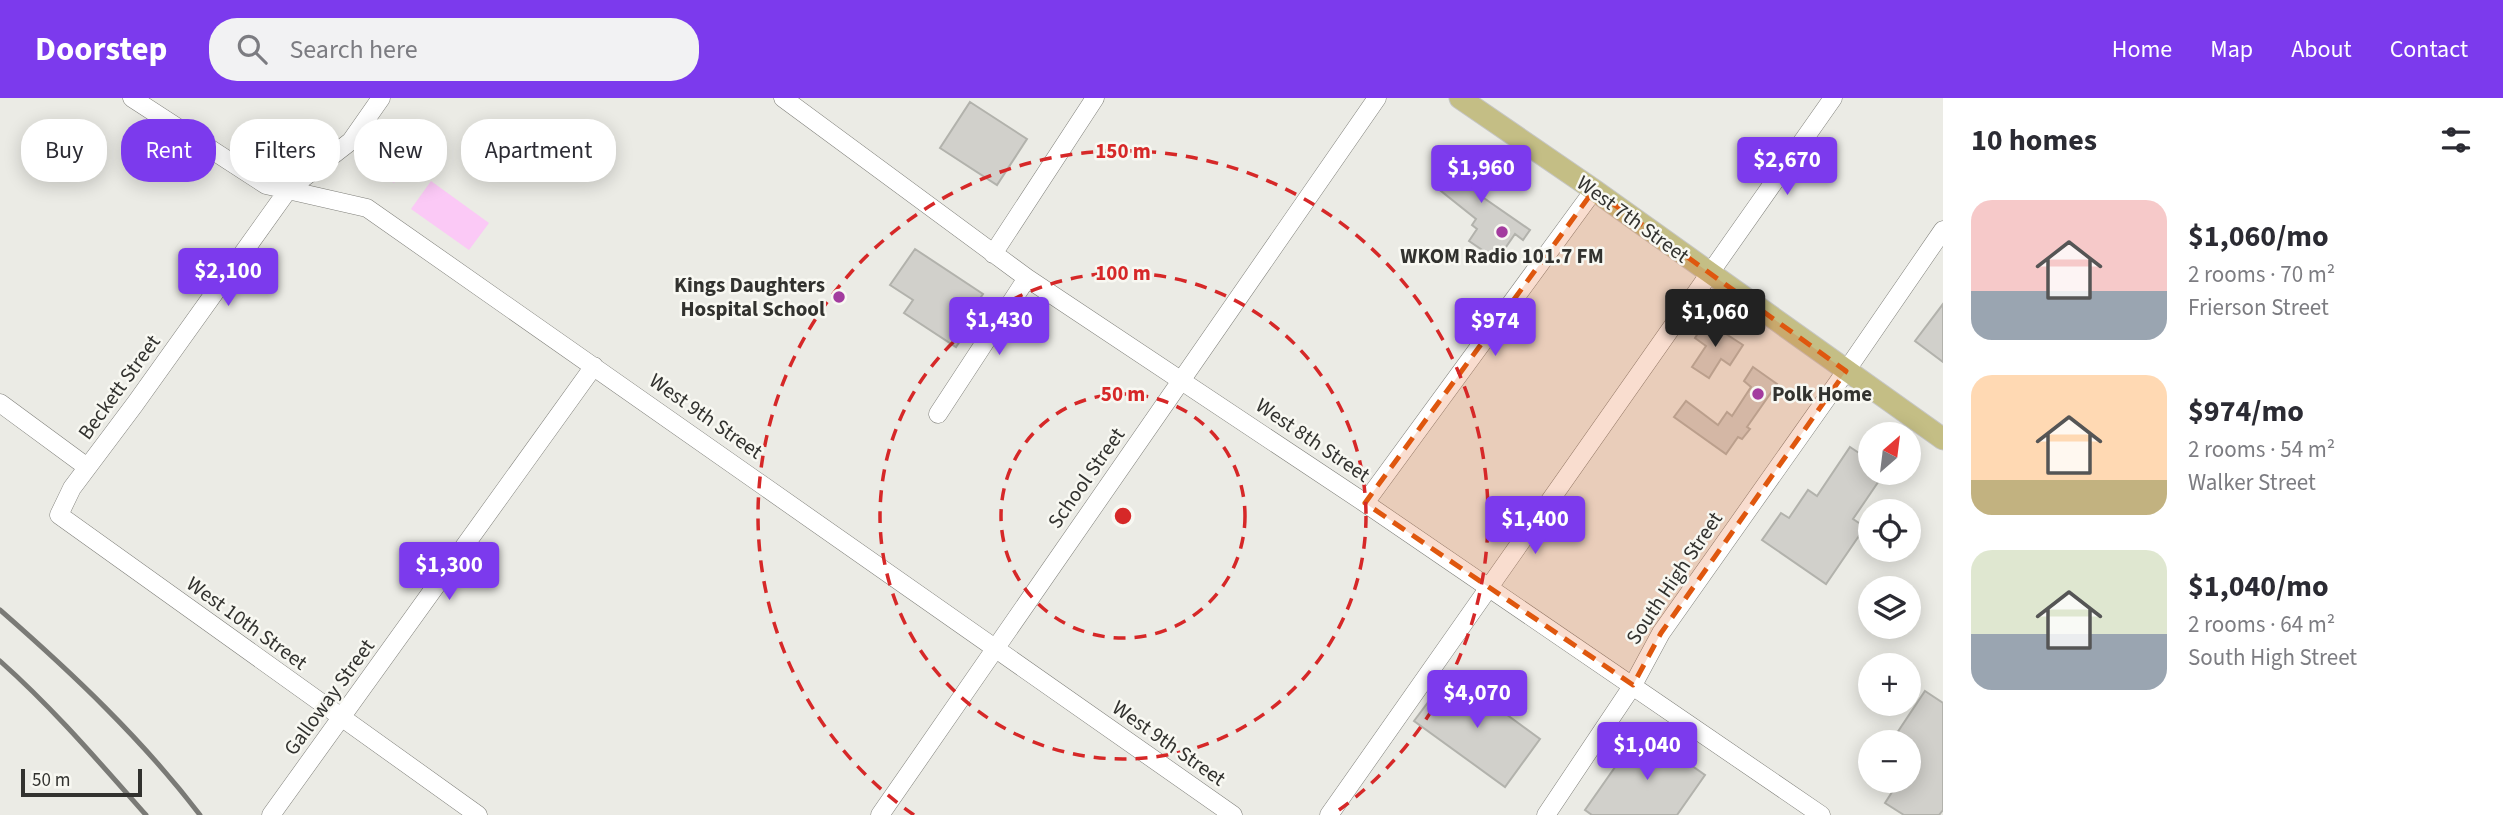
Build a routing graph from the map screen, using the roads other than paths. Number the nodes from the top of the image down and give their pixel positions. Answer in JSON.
{"nodes":[{"id":1,"x":381,"y":98,"type":"edge"},
{"id":2,"x":783,"y":98,"type":"edge"},
{"id":3,"x":1095,"y":98,"type":"edge"},
{"id":4,"x":1377,"y":98,"type":"edge"},
{"id":5,"x":1460,"y":98,"type":"edge"},
{"id":6,"x":1833,"y":98,"type":"edge"},
{"id":7,"x":136,"y":99,"type":"edge"},
{"id":8,"x":288,"y":190,"type":"junction"},
{"id":9,"x":1594,"y":190,"type":"junction"},
{"id":10,"x":1943,"y":230,"type":"edge"},
{"id":11,"x":993,"y":254,"type":"junction"},
{"id":12,"x":1709,"y":274,"type":"junction"},
{"id":13,"x":1027,"y":278,"type":"junction"},
{"id":14,"x":594,"y":366,"type":"junction"},
{"id":15,"x":1846,"y":371,"type":"junction"},
{"id":16,"x":1181,"y":380,"type":"junction"},
{"id":17,"x":0,"y":403,"type":"edge"},
{"id":18,"x":938,"y":414,"type":"dead end"},
{"id":19,"x":1943,"y":439,"type":"edge"},
{"id":20,"x":87,"y":467,"type":"junction"},
{"id":21,"x":1366,"y":503,"type":"junction"},
{"id":22,"x":58,"y":514,"type":"joint"},
{"id":23,"x":1489,"y":588,"type":"junction"},
{"id":24,"x":995,"y":649,"type":"junction"},
{"id":25,"x":1633,"y":685,"type":"junction"},
{"id":26,"x":341,"y":719,"type":"junction"},
{"id":27,"x":271,"y":815,"type":"edge"},
{"id":28,"x":478,"y":815,"type":"edge"},
{"id":29,"x":880,"y":815,"type":"edge"},
{"id":30,"x":1233,"y":815,"type":"edge"},
{"id":31,"x":1329,"y":815,"type":"edge"},
{"id":32,"x":1546,"y":815,"type":"edge"},
{"id":33,"x":1821,"y":815,"type":"edge"}],
"edges":[{"from":1,"to":8,"type":"street","name":"Beckett Street"},
{"from":2,"to":11,"type":"street","name":"West 8th Street"},
{"from":3,"to":11,"type":"street"},
{"from":4,"to":16,"type":"street","name":"School Street"},
{"from":5,"to":9,"type":"main road","name":"West 7th Street"},
{"from":6,"to":12,"type":"street"},
{"from":7,"to":8,"type":"street","name":"West 9th Street"},
{"from":8,"to":14,"type":"street","name":"West 9th Street"},
{"from":8,"to":20,"type":"street","name":"Beckett Street"},
{"from":9,"to":12,"type":"main road","name":"West 7th Street"},
{"from":9,"to":21,"type":"street"},
{"from":10,"to":15,"type":"street","name":"South High Street"},
{"from":11,"to":13,"type":"street","name":"West 8th Street"},
{"from":12,"to":15,"type":"main road","name":"West 7th Street"},
{"from":12,"to":23,"type":"street"},
{"from":13,"to":16,"type":"street","name":"West 8th Street"},
{"from":13,"to":18,"type":"street"},
{"from":14,"to":24,"type":"street","name":"West 9th Street"},
{"from":14,"to":26,"type":"street","name":"Galloway Street"},
{"from":15,"to":19,"type":"main road","name":"West 7th Street"},
{"from":15,"to":25,"type":"street","name":"South High Street"},
{"from":16,"to":21,"type":"street","name":"West 8th Street"},
{"from":16,"to":24,"type":"street","name":"School Street"},
{"from":17,"to":20,"type":"street"},
{"from":20,"to":22,"type":"street","name":"Beckett Street"},
{"from":21,"to":23,"type":"street","name":"West 8th Street"},
{"from":22,"to":26,"type":"street","name":"West 10th Street"},
{"from":23,"to":25,"type":"street","name":"West 8th Street"},
{"from":23,"to":31,"type":"street"},
{"from":24,"to":29,"type":"street","name":"School Street"},
{"from":24,"to":30,"type":"street","name":"West 9th Street"},
{"from":25,"to":32,"type":"street","name":"South High Street"},
{"from":25,"to":33,"type":"street","name":"West 8th Street"},
{"from":26,"to":27,"type":"street","name":"Galloway Street"},
{"from":26,"to":28,"type":"street","name":"West 10th Street"}]}
